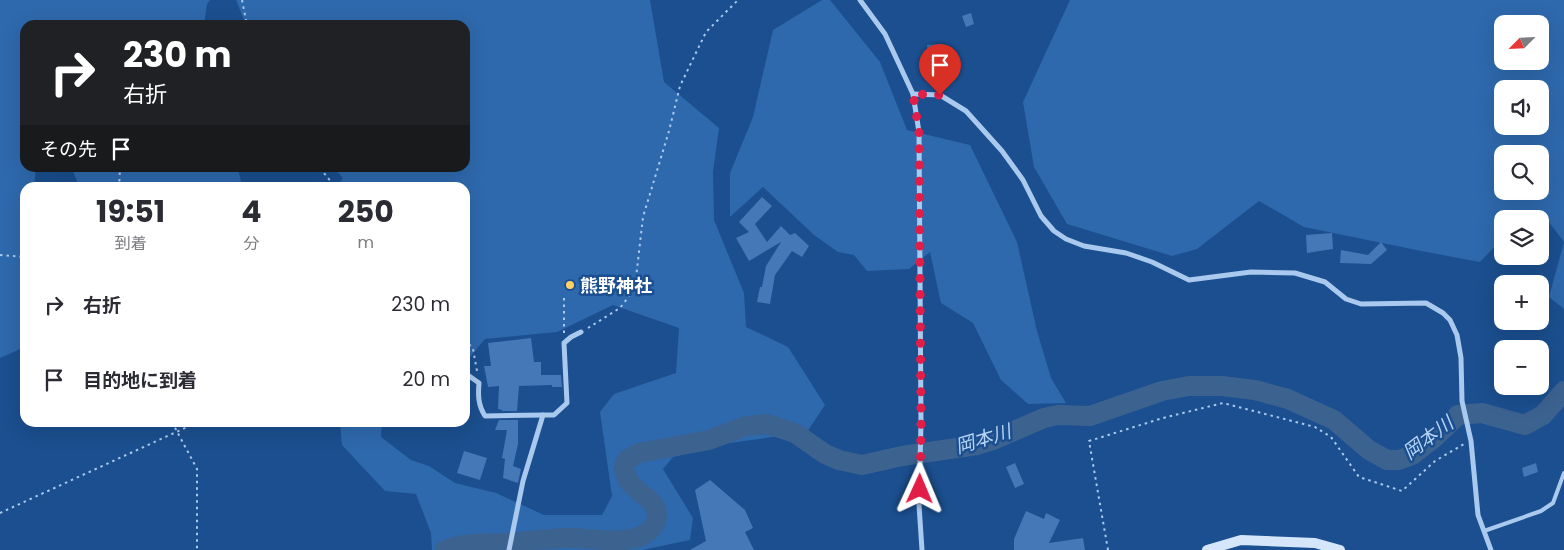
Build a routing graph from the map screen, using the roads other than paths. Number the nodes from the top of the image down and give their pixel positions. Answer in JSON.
{"nodes":[{"id":1,"x":860,"y":0,"type":"edge"},
{"id":2,"x":913,"y":94,"type":"junction"},
{"id":3,"x":581,"y":332,"type":"road end"},
{"id":4,"x":470,"y":377,"type":"edge"},
{"id":5,"x":543,"y":415,"type":"junction"},
{"id":6,"x":1564,"y":474,"type":"edge"},
{"id":7,"x":1484,"y":531,"type":"junction"},
{"id":8,"x":509,"y":550,"type":"edge"},
{"id":9,"x":922,"y":550,"type":"edge"},
{"id":10,"x":1207,"y":550,"type":"edge"},
{"id":11,"x":1340,"y":550,"type":"edge"},
{"id":12,"x":1491,"y":550,"type":"edge"}],
"edges":[{"from":1,"to":2,"type":"street"},
{"from":2,"to":7,"type":"street"},
{"from":2,"to":9,"type":"street"},
{"from":3,"to":5,"type":"street"},
{"from":4,"to":5,"type":"street"},
{"from":5,"to":8,"type":"street"},
{"from":6,"to":7,"type":"lane"},
{"from":7,"to":12,"type":"street"},
{"from":10,"to":11,"type":"main road"}]}
